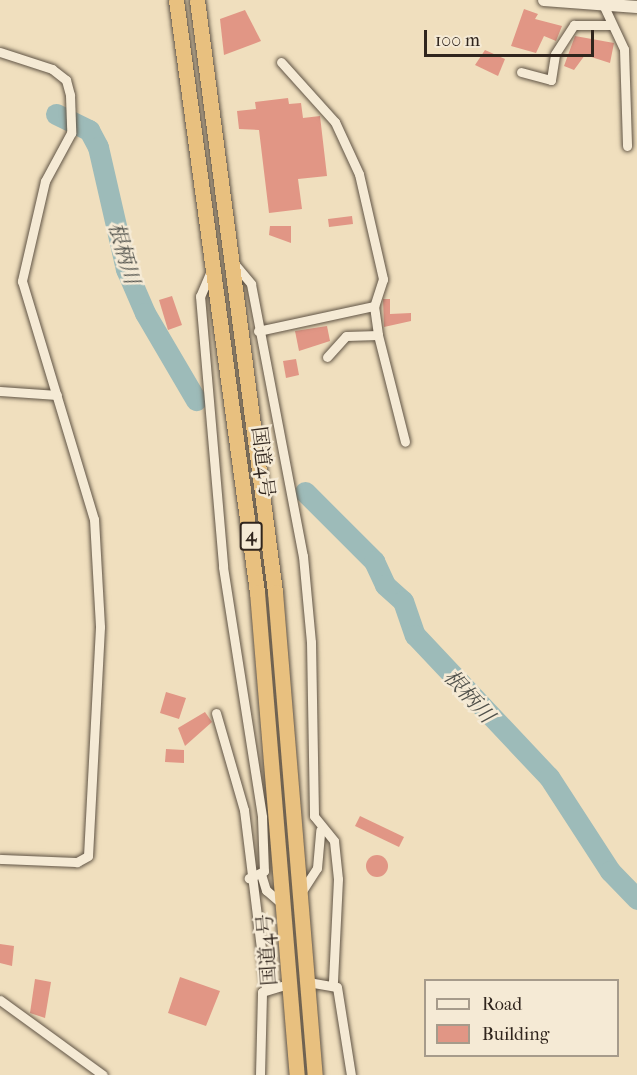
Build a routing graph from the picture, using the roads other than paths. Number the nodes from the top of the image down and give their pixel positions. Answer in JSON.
{"nodes":[{"id":1,"x":176,"y":0,"type":"edge"},
{"id":2,"x":196,"y":0,"type":"edge"},
{"id":3,"x":544,"y":0,"type":"edge"},
{"id":4,"x":605,"y":5,"type":"edge"},
{"id":5,"x":637,"y":7,"type":"edge"},
{"id":6,"x":611,"y":26,"type":"junction"},
{"id":7,"x":0,"y":52,"type":"edge"},
{"id":8,"x":281,"y":62,"type":"dead end"},
{"id":9,"x":521,"y":72,"type":"dead end"},
{"id":10,"x":627,"y":146,"type":"dead end"},
{"id":11,"x":231,"y":260,"type":"junction"},
{"id":12,"x":215,"y":264,"type":"junction"},
{"id":13,"x":374,"y":306,"type":"junction"},
{"id":14,"x":258,"y":331,"type":"junction"},
{"id":15,"x":378,"y":335,"type":"junction"},
{"id":16,"x":327,"y":357,"type":"dead end"},
{"id":17,"x":0,"y":391,"type":"edge"},
{"id":18,"x":57,"y":395,"type":"junction"},
{"id":19,"x":405,"y":442,"type":"dead end"},
{"id":20,"x":216,"y":713,"type":"dead end"},
{"id":21,"x":320,"y":830,"type":"junction"},
{"id":22,"x":0,"y":859,"type":"edge"},
{"id":23,"x":261,"y":874,"type":"junction"},
{"id":24,"x":249,"y":878,"type":"junction"},
{"id":25,"x":302,"y":891,"type":"junction"},
{"id":26,"x":285,"y":906,"type":"junction"},
{"id":27,"x":308,"y":982,"type":"junction"},
{"id":28,"x":291,"y":983,"type":"junction"},
{"id":29,"x":333,"y":983,"type":"junction"},
{"id":30,"x":266,"y":988,"type":"junction"},
{"id":31,"x":0,"y":1000,"type":"edge"},
{"id":32,"x":104,"y":1075,"type":"edge"},
{"id":33,"x":260,"y":1075,"type":"edge"},
{"id":34,"x":297,"y":1075,"type":"edge"},
{"id":35,"x":315,"y":1075,"type":"edge"},
{"id":36,"x":351,"y":1075,"type":"edge"}],
"edges":[{"from":1,"to":12,"type":"highway","name":"国道4号","number":"4"},
{"from":2,"to":11,"type":"highway","name":"国道4号","number":"4"},
{"from":3,"to":4,"type":"street"},
{"from":4,"to":5,"type":"street"},
{"from":4,"to":6,"type":"street"},
{"from":6,"to":9,"type":"street"},
{"from":6,"to":10,"type":"street"},
{"from":7,"to":18,"type":"street"},
{"from":8,"to":13,"type":"street"},
{"from":11,"to":14,"type":"street"},
{"from":11,"to":25,"type":"highway","name":"国道4号","number":"4"},
{"from":12,"to":23,"type":"street"},
{"from":12,"to":26,"type":"highway","name":"国道4号","number":"4"},
{"from":13,"to":14,"type":"street"},
{"from":13,"to":15,"type":"street"},
{"from":14,"to":21,"type":"street"},
{"from":15,"to":16,"type":"street"},
{"from":15,"to":19,"type":"street"},
{"from":17,"to":18,"type":"street"},
{"from":18,"to":22,"type":"street"},
{"from":20,"to":24,"type":"street"},
{"from":21,"to":25,"type":"street"},
{"from":21,"to":29,"type":"street"},
{"from":23,"to":24,"type":"street"},
{"from":23,"to":26,"type":"street"},
{"from":24,"to":30,"type":"street"},
{"from":25,"to":27,"type":"highway","name":"国道4号","number":"4"},
{"from":26,"to":28,"type":"highway","name":"国道4号","number":"4"},
{"from":27,"to":29,"type":"street"},
{"from":27,"to":35,"type":"highway","name":"国道4号","number":"4"},
{"from":28,"to":30,"type":"street"},
{"from":28,"to":34,"type":"highway","name":"国道4号","number":"4"},
{"from":29,"to":36,"type":"street"},
{"from":30,"to":33,"type":"street"},
{"from":31,"to":32,"type":"street"}]}
